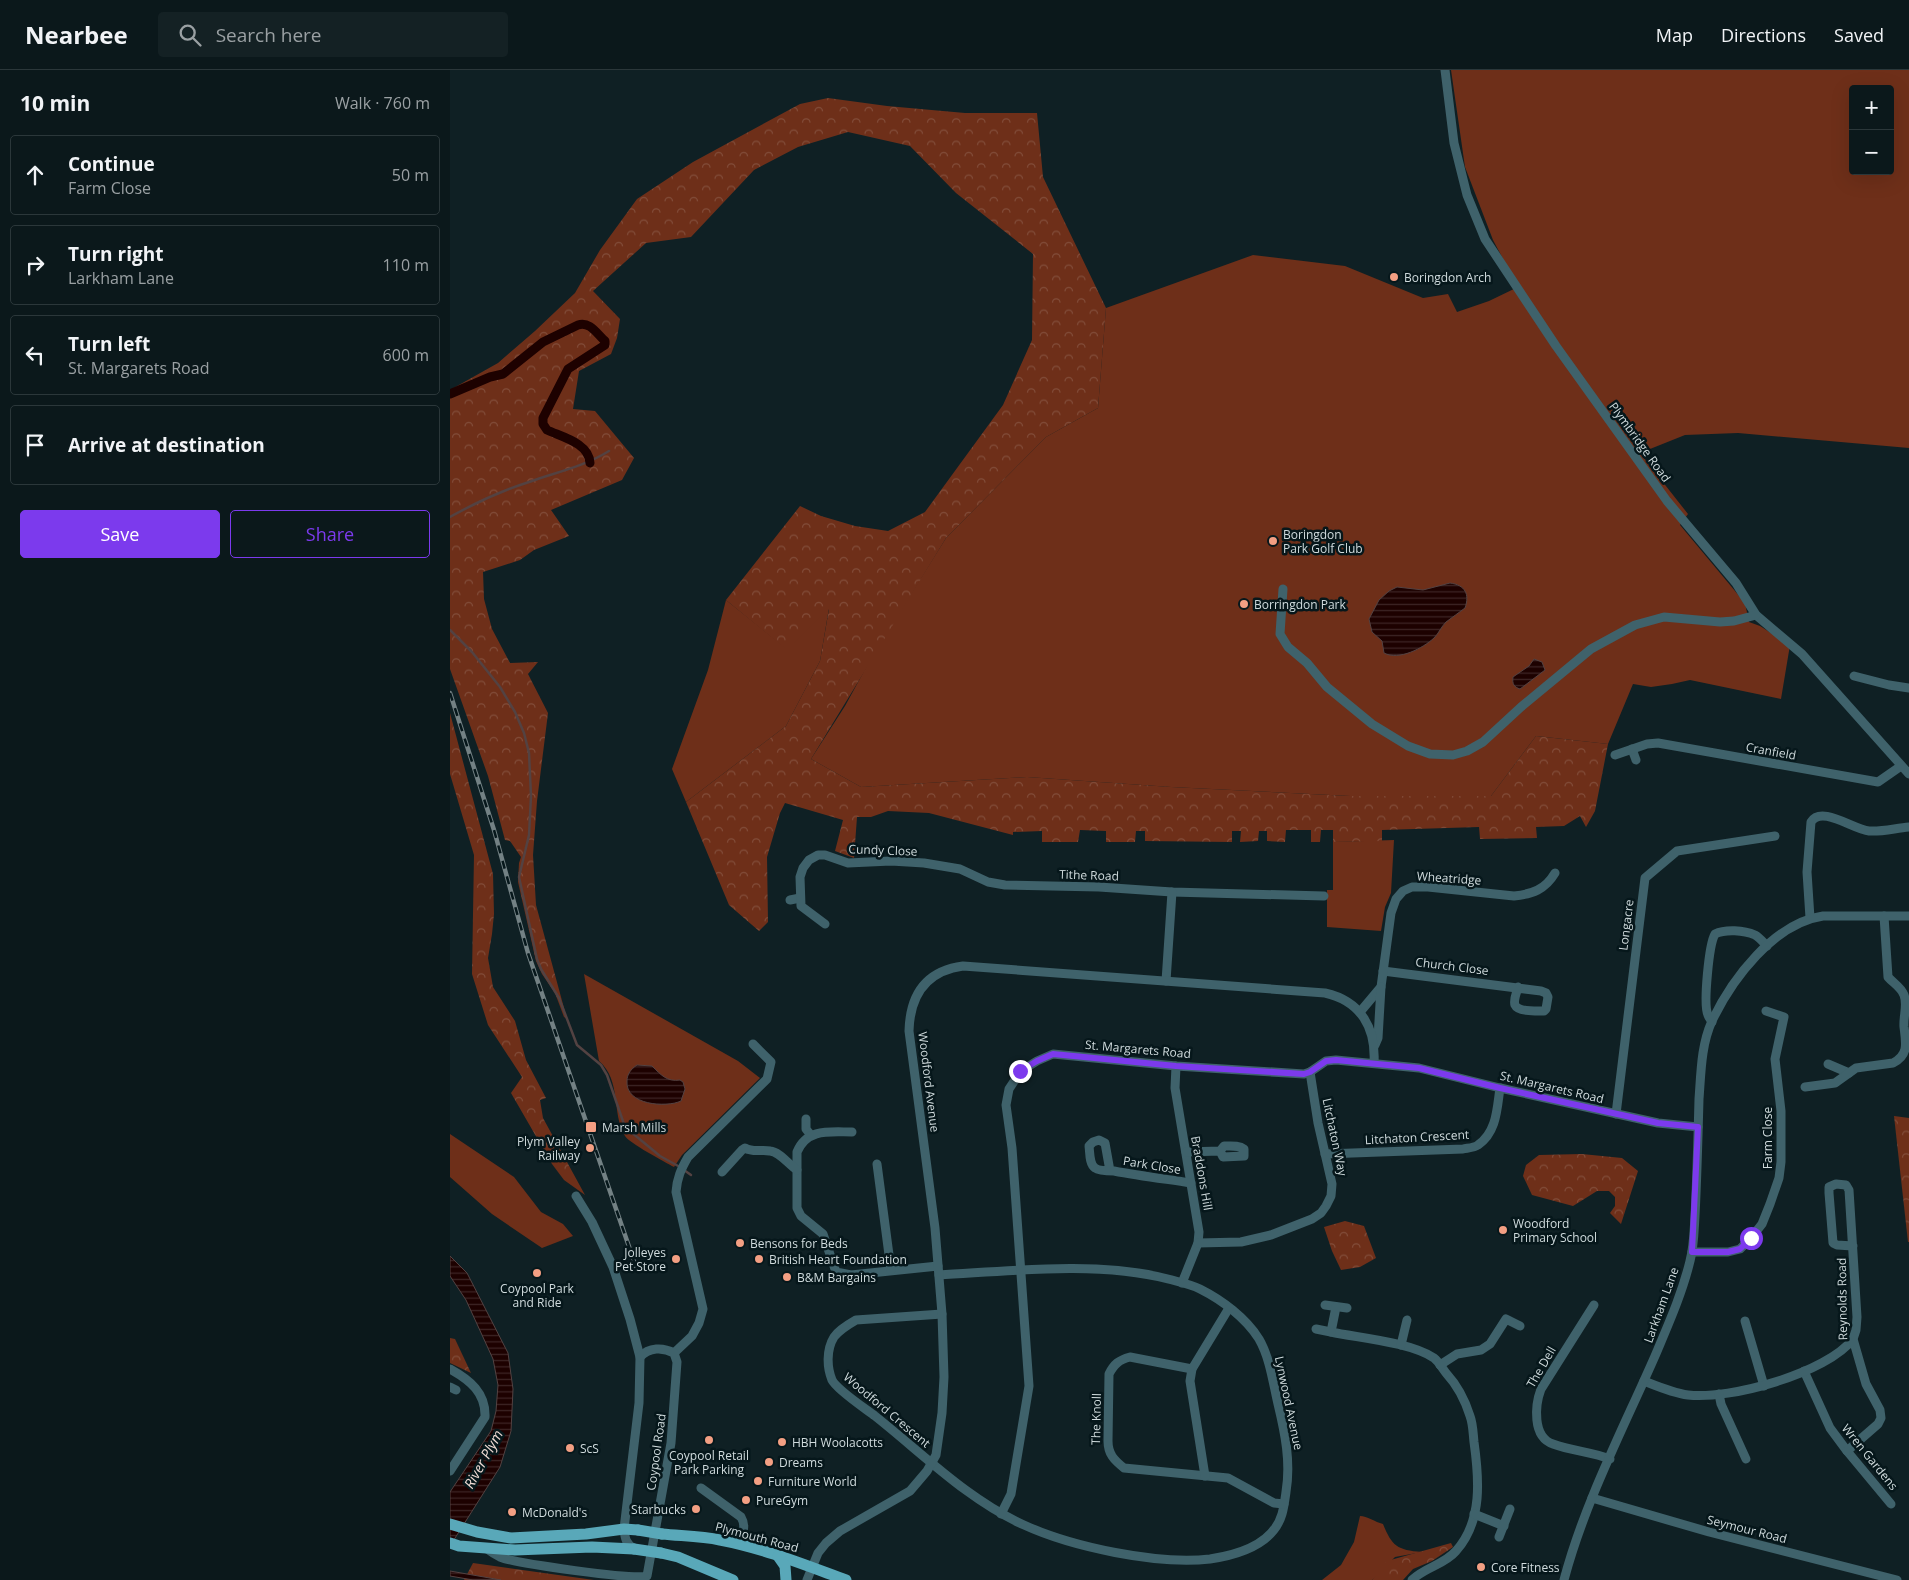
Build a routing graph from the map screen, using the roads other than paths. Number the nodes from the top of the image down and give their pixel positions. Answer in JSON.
{"nodes":[{"id":1,"x":1445,"y":70,"type":"edge"},
{"id":2,"x":1282,"y":589,"type":"dead end"},
{"id":3,"x":1756,"y":614,"type":"junction"},
{"id":4,"x":1854,"y":676,"type":"dead end"},
{"id":5,"x":1909,"y":688,"type":"edge"},
{"id":6,"x":1632,"y":749,"type":"junction"},
{"id":7,"x":1615,"y":755,"type":"dead end"},
{"id":8,"x":1636,"y":760,"type":"dead end"},
{"id":9,"x":1901,"y":766,"type":"junction"},
{"id":10,"x":1909,"y":774,"type":"edge"},
{"id":11,"x":1909,"y":827,"type":"edge"},
{"id":12,"x":1775,"y":836,"type":"dead end"},
{"id":13,"x":1555,"y":873,"type":"dead end"},
{"id":14,"x":1005,"y":885,"type":"joint"},
{"id":15,"x":1172,"y":892,"type":"junction"},
{"id":16,"x":1324,"y":896,"type":"dead end"},
{"id":17,"x":800,"y":898,"type":"junction"},
{"id":18,"x":790,"y":900,"type":"dead end"},
{"id":19,"x":1884,"y":916,"type":"junction"},
{"id":20,"x":1909,"y":916,"type":"edge"},
{"id":21,"x":1810,"y":918,"type":"junction"},
{"id":22,"x":825,"y":924,"type":"dead end"},
{"id":23,"x":1767,"y":946,"type":"junction"},
{"id":24,"x":1383,"y":971,"type":"junction"},
{"id":25,"x":1166,"y":982,"type":"junction"},
{"id":26,"x":1381,"y":986,"type":"junction"},
{"id":27,"x":1518,"y":987,"type":"dead end"},
{"id":28,"x":1766,"y":1011,"type":"dead end"},
{"id":29,"x":1360,"y":1012,"type":"junction"},
{"id":30,"x":1712,"y":1022,"type":"junction"},
{"id":31,"x":753,"y":1044,"type":"dead end"},
{"id":32,"x":1375,"y":1046,"type":"junction"},
{"id":33,"x":1374,"y":1063,"type":"junction"},
{"id":34,"x":1828,"y":1064,"type":"dead end"},
{"id":35,"x":1176,"y":1066,"type":"junction"},
{"id":36,"x":1310,"y":1072,"type":"junction"},
{"id":37,"x":1849,"y":1073,"type":"junction"},
{"id":38,"x":1805,"y":1087,"type":"dead end"},
{"id":39,"x":1500,"y":1088,"type":"junction"},
{"id":40,"x":1616,"y":1114,"type":"junction"},
{"id":41,"x":806,"y":1119,"type":"dead end"},
{"id":42,"x":1698,"y":1127,"type":"junction"},
{"id":43,"x":852,"y":1132,"type":"dead end"},
{"id":44,"x":810,"y":1134,"type":"junction"},
{"id":45,"x":1220,"y":1151,"type":"dead end"},
{"id":46,"x":1186,"y":1152,"type":"junction"},
{"id":47,"x":1324,"y":1154,"type":"junction"},
{"id":48,"x":877,"y":1164,"type":"dead end"},
{"id":49,"x":797,"y":1170,"type":"junction"},
{"id":50,"x":1110,"y":1171,"type":"dead end"},
{"id":51,"x":722,"y":1172,"type":"dead end"},
{"id":52,"x":1191,"y":1183,"type":"junction"},
{"id":53,"x":576,"y":1196,"type":"dead end"},
{"id":54,"x":1198,"y":1243,"type":"junction"},
{"id":55,"x":1853,"y":1246,"type":"junction"},
{"id":56,"x":1692,"y":1252,"type":"junction"},
{"id":57,"x":891,"y":1270,"type":"junction"},
{"id":58,"x":939,"y":1270,"type":"junction"},
{"id":59,"x":1022,"y":1271,"type":"junction"},
{"id":60,"x":1182,"y":1283,"type":"junction"},
{"id":61,"x":1325,"y":1305,"type":"dead end"},
{"id":62,"x":1594,"y":1305,"type":"dead end"},
{"id":63,"x":1336,"y":1307,"type":"junction"},
{"id":64,"x":1229,"y":1308,"type":"junction"},
{"id":65,"x":1347,"y":1308,"type":"dead end"},
{"id":66,"x":1502,"y":1310,"type":"dead end"},
{"id":67,"x":942,"y":1314,"type":"junction"},
{"id":68,"x":1506,"y":1319,"type":"junction"},
{"id":69,"x":1407,"y":1320,"type":"dead end"},
{"id":70,"x":1745,"y":1322,"type":"dead end"},
{"id":71,"x":1520,"y":1326,"type":"dead end"},
{"id":72,"x":1316,"y":1329,"type":"dead end"},
{"id":73,"x":1331,"y":1332,"type":"junction"},
{"id":74,"x":1853,"y":1339,"type":"junction"},
{"id":75,"x":1401,"y":1345,"type":"junction"},
{"id":76,"x":674,"y":1353,"type":"junction"},
{"id":77,"x":640,"y":1356,"type":"junction"},
{"id":78,"x":1440,"y":1365,"type":"junction"},
{"id":79,"x":450,"y":1369,"type":"edge"},
{"id":80,"x":1192,"y":1370,"type":"junction"},
{"id":81,"x":1804,"y":1371,"type":"junction"},
{"id":82,"x":1644,"y":1381,"type":"junction"},
{"id":83,"x":1764,"y":1386,"type":"junction"},
{"id":84,"x":1719,"y":1394,"type":"junction"},
{"id":85,"x":1846,"y":1451,"type":"junction"},
{"id":86,"x":1610,"y":1459,"type":"junction"},
{"id":87,"x":1746,"y":1459,"type":"dead end"},
{"id":88,"x":932,"y":1464,"type":"junction"},
{"id":89,"x":450,"y":1471,"type":"edge"},
{"id":90,"x":1205,"y":1476,"type":"junction"},
{"id":91,"x":701,"y":1488,"type":"dead end"},
{"id":92,"x":1592,"y":1498,"type":"junction"},
{"id":93,"x":1284,"y":1504,"type":"junction"},
{"id":94,"x":1892,"y":1504,"type":"dead end"},
{"id":95,"x":1510,"y":1509,"type":"dead end"},
{"id":96,"x":1001,"y":1514,"type":"junction"},
{"id":97,"x":1474,"y":1514,"type":"junction"},
{"id":98,"x":450,"y":1524,"type":"edge"},
{"id":99,"x":1504,"y":1526,"type":"junction"},
{"id":100,"x":624,"y":1529,"type":"junction"},
{"id":101,"x":1500,"y":1537,"type":"dead end"},
{"id":102,"x":737,"y":1544,"type":"junction"},
{"id":103,"x":454,"y":1545,"type":"edge"},
{"id":104,"x":487,"y":1549,"type":"junction"},
{"id":105,"x":634,"y":1549,"type":"junction"},
{"id":106,"x":778,"y":1556,"type":"junction"},
{"id":107,"x":812,"y":1568,"type":"junction"},
{"id":108,"x":630,"y":1579,"type":"edge"},
{"id":109,"x":733,"y":1580,"type":"edge"},
{"id":110,"x":786,"y":1580,"type":"edge"},
{"id":111,"x":806,"y":1580,"type":"edge"},
{"id":112,"x":846,"y":1580,"type":"edge"},
{"id":113,"x":1412,"y":1580,"type":"edge"},
{"id":114,"x":1564,"y":1580,"type":"edge"},
{"id":115,"x":1897,"y":1580,"type":"edge"}],
"edges":[{"from":1,"to":3,"type":"street","name":"Plymbridge Road"},
{"from":2,"to":3,"type":"street"},
{"from":3,"to":9,"type":"street","name":"Plymbridge Road"},
{"from":4,"to":5,"type":"street"},
{"from":6,"to":7,"type":"street","name":"Cranfield"},
{"from":6,"to":8,"type":"street"},
{"from":6,"to":9,"type":"street","name":"Cranfield"},
{"from":9,"to":10,"type":"street","name":"Plymbridge Road"},
{"from":11,"to":21,"type":"street"},
{"from":12,"to":40,"type":"street","name":"Longacre"},
{"from":13,"to":24,"type":"street","name":"Wheatridge"},
{"from":14,"to":15,"type":"street","name":"Tithe Road"},
{"from":14,"to":17,"type":"street","name":"Cundy Close"},
{"from":15,"to":16,"type":"street","name":"Tithe Road"},
{"from":15,"to":25,"type":"street"},
{"from":17,"to":18,"type":"street"},
{"from":17,"to":22,"type":"street"},
{"from":19,"to":20,"type":"street","name":"Larkham Lane"},
{"from":19,"to":21,"type":"street","name":"Larkham Lane"},
{"from":19,"to":37,"type":"street"},
{"from":21,"to":23,"type":"street","name":"Larkham Lane"},
{"from":23,"to":30,"type":"street","name":"Larkham Lane"},
{"from":23,"to":30,"type":"street","name":"Larkham Lane"},
{"from":24,"to":26,"type":"street","name":"Wheatridge"},
{"from":24,"to":27,"type":"street","name":"Church Close"},
{"from":25,"to":29,"type":"street","name":"Woodford Avenue"},
{"from":25,"to":58,"type":"street","name":"Woodford Avenue"},
{"from":26,"to":29,"type":"street"},
{"from":26,"to":32,"type":"street","name":"Wheatridge"},
{"from":28,"to":56,"type":"street","name":"Farm Close"},
{"from":29,"to":32,"type":"street","name":"Woodford Avenue"},
{"from":30,"to":42,"type":"street","name":"Larkham Lane"},
{"from":31,"to":76,"type":"street"},
{"from":32,"to":33,"type":"street","name":"Woodford Avenue"},
{"from":33,"to":36,"type":"street","name":"St. Margarets Road"},
{"from":33,"to":39,"type":"street","name":"St. Margarets Road"},
{"from":34,"to":37,"type":"street"},
{"from":35,"to":36,"type":"street","name":"St. Margarets Road"},
{"from":35,"to":46,"type":"street","name":"Braddons Hill"},
{"from":35,"to":59,"type":"street","name":"St. Margarets Road"},
{"from":36,"to":47,"type":"street","name":"Litchaton Way"},
{"from":37,"to":38,"type":"street"},
{"from":39,"to":40,"type":"street","name":"St. Margarets Road"},
{"from":39,"to":47,"type":"street","name":"Litchaton Crescent"},
{"from":40,"to":42,"type":"street","name":"St. Margarets Road"},
{"from":41,"to":44,"type":"street"},
{"from":42,"to":56,"type":"street","name":"Larkham Lane"},
{"from":43,"to":44,"type":"street"},
{"from":44,"to":49,"type":"street"},
{"from":45,"to":46,"type":"street"},
{"from":46,"to":52,"type":"street","name":"Braddons Hill"},
{"from":47,"to":54,"type":"street","name":"Litchaton Way"},
{"from":48,"to":57,"type":"street"},
{"from":49,"to":51,"type":"street"},
{"from":49,"to":57,"type":"street","name":"Lynwood Avenue"},
{"from":50,"to":52,"type":"street","name":"Park Close"},
{"from":52,"to":54,"type":"street","name":"Braddons Hill"},
{"from":53,"to":77,"type":"street","name":"Coypool Road"},
{"from":54,"to":60,"type":"street","name":"Braddons Hill"},
{"from":55,"to":55,"type":"street","name":"Reynolds Road"},
{"from":55,"to":74,"type":"street","name":"Reynolds Road"},
{"from":56,"to":82,"type":"street","name":"Larkham Lane"},
{"from":57,"to":58,"type":"street","name":"Lynwood Avenue"},
{"from":58,"to":59,"type":"street","name":"Lynwood Avenue"},
{"from":58,"to":67,"type":"street","name":"Woodford Avenue"},
{"from":59,"to":60,"type":"street","name":"Lynwood Avenue"},
{"from":59,"to":96,"type":"street","name":"St. Margarets Road"},
{"from":60,"to":64,"type":"street","name":"Lynwood Avenue"},
{"from":61,"to":63,"type":"street"},
{"from":62,"to":86,"type":"street","name":"The Dell"},
{"from":63,"to":65,"type":"street"},
{"from":63,"to":73,"type":"street"},
{"from":64,"to":80,"type":"street"},
{"from":64,"to":93,"type":"street","name":"Lynwood Avenue"},
{"from":66,"to":68,"type":"street"},
{"from":67,"to":88,"type":"street","name":"Woodford Avenue"},
{"from":67,"to":88,"type":"street","name":"Woodford Crescent"},
{"from":68,"to":71,"type":"street"},
{"from":68,"to":78,"type":"street"},
{"from":69,"to":75,"type":"street"},
{"from":70,"to":83,"type":"street"},
{"from":72,"to":73,"type":"street"},
{"from":73,"to":75,"type":"street"},
{"from":74,"to":81,"type":"street"},
{"from":74,"to":85,"type":"street","name":"Reynolds Road"},
{"from":75,"to":78,"type":"street"},
{"from":76,"to":77,"type":"street"},
{"from":76,"to":108,"type":"street","name":"Coypool Road"},
{"from":77,"to":100,"type":"street","name":"Coypool Road"},
{"from":78,"to":97,"type":"street"},
{"from":79,"to":89,"type":"street"},
{"from":80,"to":90,"type":"street"},
{"from":80,"to":90,"type":"street","name":"The Knoll"},
{"from":81,"to":83,"type":"street"},
{"from":81,"to":85,"type":"street","name":"Wren Gardens"},
{"from":82,"to":84,"type":"street"},
{"from":82,"to":86,"type":"street","name":"Larkham Lane"},
{"from":83,"to":84,"type":"street"},
{"from":84,"to":87,"type":"street"},
{"from":85,"to":94,"type":"street","name":"Wren Gardens"},
{"from":86,"to":92,"type":"street","name":"Larkham Lane"},
{"from":88,"to":96,"type":"street","name":"Lynwood Avenue"},
{"from":88,"to":107,"type":"street","name":"Woodford Avenue"},
{"from":90,"to":93,"type":"street","name":"The Knoll"},
{"from":91,"to":102,"type":"street"},
{"from":92,"to":114,"type":"street","name":"Larkham Lane"},
{"from":92,"to":115,"type":"street","name":"Seymour Road"},
{"from":93,"to":96,"type":"street","name":"Lynwood Avenue"},
{"from":95,"to":99,"type":"street"},
{"from":97,"to":99,"type":"street"},
{"from":97,"to":113,"type":"street"},
{"from":98,"to":100,"type":"main road","name":"Plymouth Road"},
{"from":99,"to":101,"type":"street"},
{"from":100,"to":102,"type":"main road","name":"Plymouth Road","bridge":true},
{"from":100,"to":105,"type":"street"},
{"from":102,"to":106,"type":"main road","name":"Plymouth Road"},
{"from":103,"to":104,"type":"main road"},
{"from":104,"to":105,"type":"main road"},
{"from":104,"to":108,"type":"street","name":"Coypool Road"},
{"from":105,"to":109,"type":"main road","bridge":true},
{"from":106,"to":107,"type":"main road","name":"Plymouth Road"},
{"from":106,"to":110,"type":"main road"},
{"from":107,"to":111,"type":"street","name":"Woodford Avenue"},
{"from":107,"to":112,"type":"main road","name":"Plymouth Road"}]}
